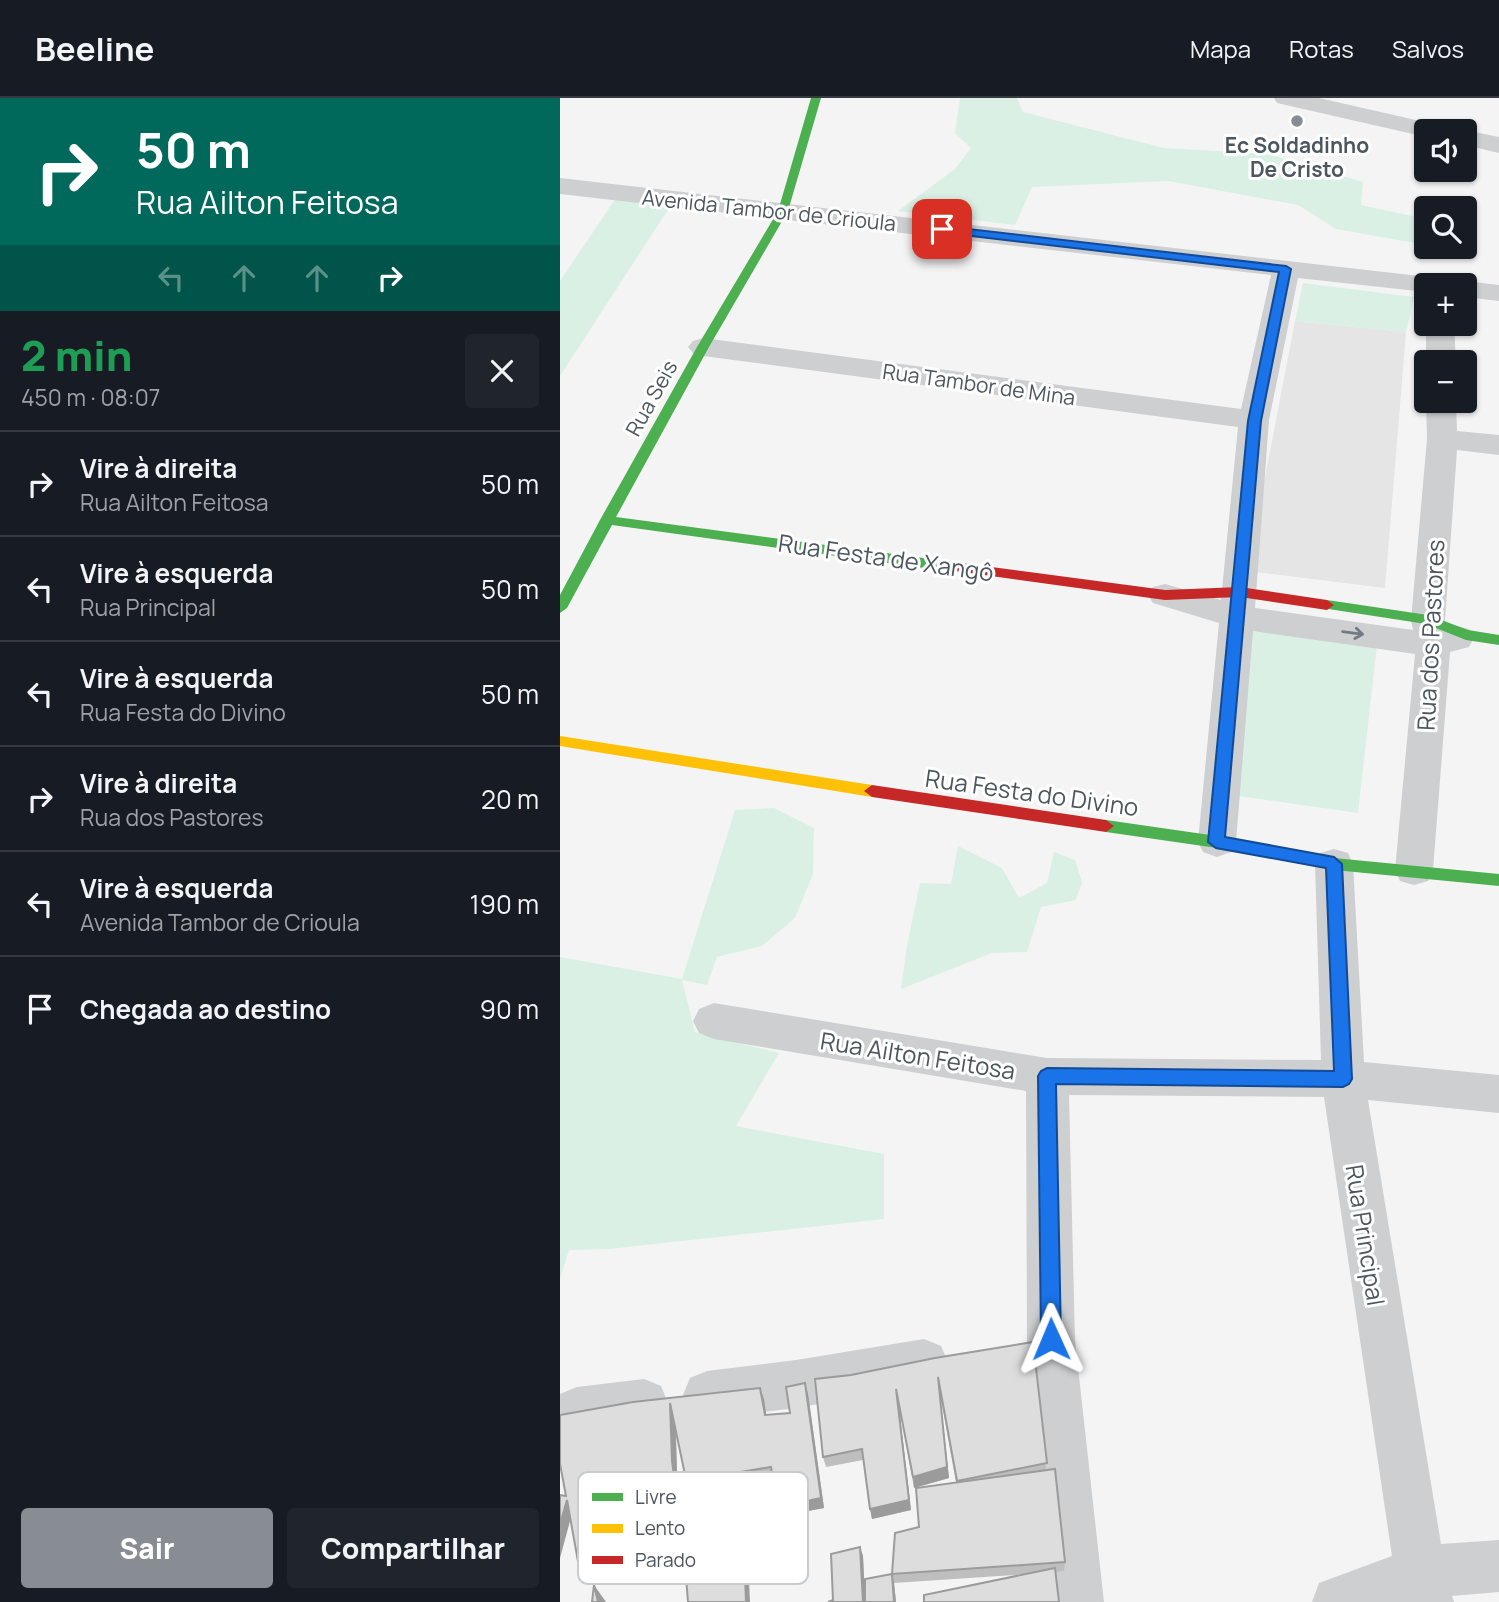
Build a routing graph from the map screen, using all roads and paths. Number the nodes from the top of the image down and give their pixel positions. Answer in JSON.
{"nodes":[{"id":1,"x":816,"y":98,"type":"edge"},
{"id":2,"x":1286,"y":98,"type":"edge"},
{"id":3,"x":1414,"y":127,"type":"edge"},
{"id":4,"x":1477,"y":140,"type":"edge"},
{"id":5,"x":1499,"y":145,"type":"edge"},
{"id":6,"x":560,"y":186,"type":"edge"},
{"id":7,"x":783,"y":211,"type":"junction"},
{"id":8,"x":1286,"y":269,"type":"junction"},
{"id":9,"x":1414,"y":283,"type":"edge"},
{"id":10,"x":1477,"y":290,"type":"edge"},
{"id":11,"x":1499,"y":293,"type":"edge"},
{"id":12,"x":703,"y":347,"type":"junction"},
{"id":13,"x":1441,"y":413,"type":"edge"},
{"id":14,"x":1254,"y":421,"type":"junction"},
{"id":15,"x":1442,"y":439,"type":"junction"},
{"id":16,"x":1499,"y":444,"type":"edge"},
{"id":17,"x":607,"y":520,"type":"junction"},
{"id":18,"x":1165,"y":595,"type":"joint"},
{"id":19,"x":1238,"y":605,"type":"junction"},
{"id":20,"x":560,"y":608,"type":"edge"},
{"id":21,"x":1430,"y":633,"type":"junction"},
{"id":22,"x":1482,"y":638,"type":"edge"},
{"id":23,"x":560,"y":741,"type":"edge"},
{"id":24,"x":1216,"y":842,"type":"junction"},
{"id":25,"x":1334,"y":864,"type":"junction"},
{"id":26,"x":1414,"y":870,"type":"junction"},
{"id":27,"x":1499,"y":880,"type":"edge"},
{"id":28,"x":714,"y":1021,"type":"dead end"},
{"id":29,"x":1047,"y":1076,"type":"junction"},
{"id":30,"x":1343,"y":1079,"type":"junction"},
{"id":31,"x":1499,"y":1094,"type":"edge"},
{"id":32,"x":1011,"y":1347,"type":"junction"},
{"id":33,"x":577,"y":1411,"type":"edge"},
{"id":34,"x":1499,"y":1566,"type":"edge"},
{"id":35,"x":1424,"y":1587,"type":"edge"},
{"id":36,"x":1078,"y":1602,"type":"edge"},
{"id":37,"x":1338,"y":1602,"type":"edge"}],
"edges":[{"from":1,"to":7,"type":"street","name":"Rua Seis"},
{"from":2,"to":3,"type":"street"},
{"from":4,"to":5,"type":"street"},
{"from":6,"to":7,"type":"street","name":"Avenida Tambor de Crioula"},
{"from":7,"to":8,"type":"street","name":"Avenida Tambor de Crioula"},
{"from":7,"to":12,"type":"street","name":"Rua Seis"},
{"from":8,"to":9,"type":"street","name":"Avenida Tambor de Crioula"},
{"from":8,"to":14,"type":"street"},
{"from":10,"to":11,"type":"street"},
{"from":12,"to":14,"type":"street","name":"Rua Tambor de Mina"},
{"from":12,"to":17,"type":"street","name":"Rua Seis"},
{"from":13,"to":15,"type":"street","name":"Rua dos Pastores"},
{"from":14,"to":19,"type":"street"},
{"from":15,"to":16,"type":"street"},
{"from":15,"to":21,"type":"street","name":"Rua dos Pastores"},
{"from":17,"to":18,"type":"street","name":"Rua Festa de Xangô"},
{"from":17,"to":20,"type":"street","name":"Rua Seis"},
{"from":18,"to":19,"type":"street","name":"Rua Festa de Xangô"},
{"from":19,"to":21,"type":"street","name":"Rua Festa de Xangô"},
{"from":19,"to":24,"type":"street"},
{"from":21,"to":22,"type":"street","name":"Rua Festa de Xangô"},
{"from":21,"to":26,"type":"street","name":"Rua dos Pastores"},
{"from":23,"to":24,"type":"street","name":"Rua Festa do Divino"},
{"from":24,"to":25,"type":"street","name":"Rua Festa do Divino"},
{"from":25,"to":26,"type":"street","name":"Rua Festa do Divino"},
{"from":25,"to":30,"type":"street","name":"Rua Principal"},
{"from":26,"to":27,"type":"street","name":"Rua Festa do Divino"},
{"from":28,"to":29,"type":"street","name":"Rua Ailton Feitosa"},
{"from":29,"to":30,"type":"street","name":"Rua Ailton Feitosa"},
{"from":29,"to":32,"type":"street"},
{"from":30,"to":31,"type":"street","name":"Rua Ailton Feitosa"},
{"from":30,"to":35,"type":"street","name":"Rua Principal"},
{"from":32,"to":33,"type":"street"},
{"from":32,"to":36,"type":"street"},
{"from":34,"to":35,"type":"street"},
{"from":35,"to":37,"type":"street"}]}
